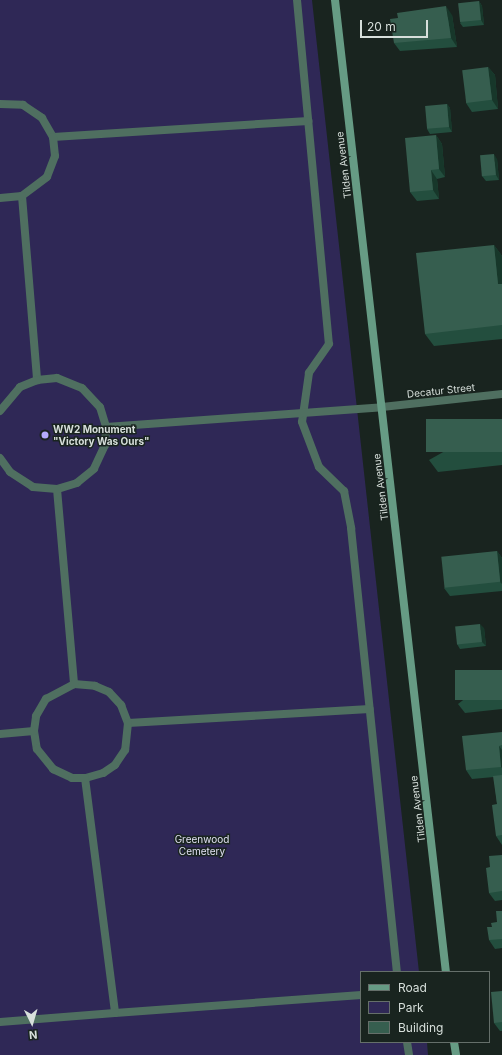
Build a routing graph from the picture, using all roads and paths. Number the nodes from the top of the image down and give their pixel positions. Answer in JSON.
{"nodes":[{"id":1,"x":297,"y":0,"type":"edge"},
{"id":2,"x":335,"y":0,"type":"edge"},
{"id":3,"x":0,"y":104,"type":"edge"},
{"id":4,"x":309,"y":120,"type":"junction"},
{"id":5,"x":54,"y":137,"type":"junction"},
{"id":6,"x":22,"y":196,"type":"junction"},
{"id":7,"x":0,"y":198,"type":"edge"},
{"id":8,"x":37,"y":380,"type":"junction"},
{"id":9,"x":502,"y":394,"type":"edge"},
{"id":10,"x":382,"y":408,"type":"junction"},
{"id":11,"x":0,"y":412,"type":"edge"},
{"id":12,"x":303,"y":413,"type":"junction"},
{"id":13,"x":106,"y":427,"type":"junction"},
{"id":14,"x":0,"y":458,"type":"edge"},
{"id":15,"x":57,"y":489,"type":"junction"},
{"id":16,"x":74,"y":684,"type":"junction"},
{"id":17,"x":370,"y":709,"type":"junction"},
{"id":18,"x":128,"y":723,"type":"junction"},
{"id":19,"x":34,"y":730,"type":"junction"},
{"id":20,"x":0,"y":734,"type":"edge"},
{"id":21,"x":85,"y":778,"type":"junction"},
{"id":22,"x":397,"y":971,"type":"edge"},
{"id":23,"x":446,"y":971,"type":"edge"},
{"id":24,"x":360,"y":995,"type":"edge"},
{"id":25,"x":115,"y":1013,"type":"junction"},
{"id":26,"x":0,"y":1022,"type":"edge"},
{"id":27,"x":407,"y":1043,"type":"edge"},
{"id":28,"x":454,"y":1043,"type":"edge"},
{"id":29,"x":409,"y":1055,"type":"edge"},
{"id":30,"x":456,"y":1055,"type":"edge"}],
"edges":[{"from":1,"to":4,"type":"street"},
{"from":2,"to":10,"type":"street","name":"Tilden Avenue"},
{"from":3,"to":5,"type":"street"},
{"from":4,"to":5,"type":"street"},
{"from":4,"to":12,"type":"street"},
{"from":5,"to":6,"type":"street"},
{"from":6,"to":7,"type":"street"},
{"from":6,"to":8,"type":"street"},
{"from":8,"to":11,"type":"street"},
{"from":8,"to":13,"type":"street"},
{"from":9,"to":10,"type":"street","name":"Decatur Street"},
{"from":10,"to":12,"type":"street","name":"Decatur Street"},
{"from":10,"to":23,"type":"street","name":"Tilden Avenue"},
{"from":12,"to":13,"type":"street","name":"Decatur Street"},
{"from":12,"to":17,"type":"street"},
{"from":13,"to":15,"type":"street"},
{"from":14,"to":15,"type":"street"},
{"from":15,"to":16,"type":"street"},
{"from":16,"to":18,"type":"street"},
{"from":16,"to":19,"type":"street"},
{"from":17,"to":18,"type":"street"},
{"from":17,"to":22,"type":"street"},
{"from":18,"to":21,"type":"street"},
{"from":19,"to":20,"type":"street"},
{"from":19,"to":21,"type":"street"},
{"from":21,"to":25,"type":"street"},
{"from":24,"to":25,"type":"street"},
{"from":25,"to":26,"type":"street"},
{"from":27,"to":29,"type":"street"},
{"from":28,"to":30,"type":"street"}]}
